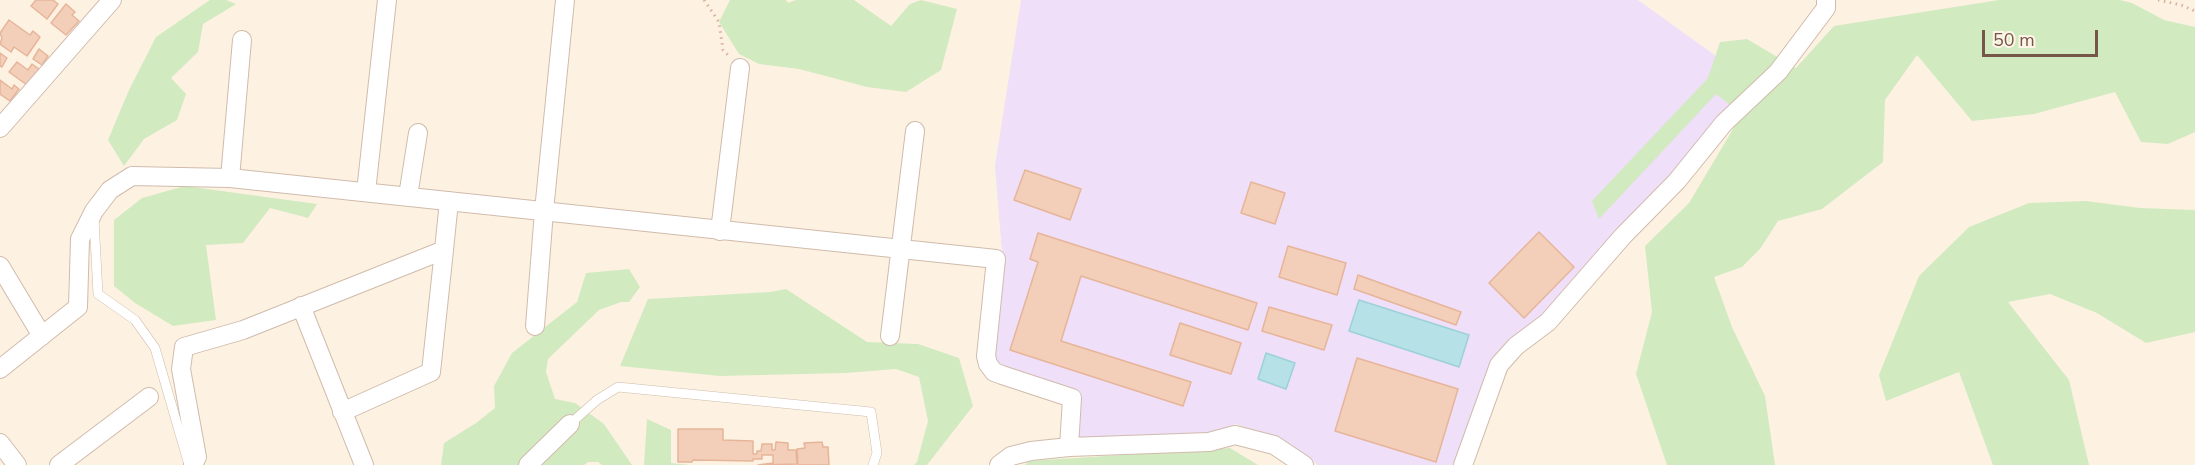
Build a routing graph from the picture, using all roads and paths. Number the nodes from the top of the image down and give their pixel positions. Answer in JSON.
{"nodes":[{"id":1,"x":112,"y":0,"type":"edge"},
{"id":2,"x":387,"y":0,"type":"edge"},
{"id":3,"x":565,"y":0,"type":"edge"},
{"id":4,"x":704,"y":0,"type":"edge"},
{"id":5,"x":1826,"y":0,"type":"edge"},
{"id":6,"x":2158,"y":0,"type":"edge"},
{"id":7,"x":2195,"y":11,"type":"edge"},
{"id":8,"x":242,"y":40,"type":"dead end"},
{"id":9,"x":740,"y":68,"type":"joint"},
{"id":10,"x":0,"y":128,"type":"edge"},
{"id":11,"x":915,"y":131,"type":"dead end"},
{"id":12,"x":418,"y":133,"type":"dead end"},
{"id":13,"x":230,"y":178,"type":"junction"},
{"id":14,"x":366,"y":192,"type":"junction"},
{"id":15,"x":408,"y":196,"type":"junction"},
{"id":16,"x":450,"y":201,"type":"junction"},
{"id":17,"x":94,"y":211,"type":"junction"},
{"id":18,"x":544,"y":211,"type":"junction"},
{"id":19,"x":720,"y":231,"type":"junction"},
{"id":20,"x":900,"y":249,"type":"junction"},
{"id":21,"x":444,"y":250,"type":"junction"},
{"id":22,"x":0,"y":266,"type":"edge"},
{"id":23,"x":301,"y":306,"type":"junction"},
{"id":24,"x":535,"y":326,"type":"dead end"},
{"id":25,"x":42,"y":336,"type":"junction"},
{"id":26,"x":890,"y":336,"type":"dead end"},
{"id":27,"x":0,"y":369,"type":"edge"},
{"id":28,"x":149,"y":397,"type":"dead end"},
{"id":29,"x":342,"y":412,"type":"junction"},
{"id":30,"x":570,"y":423,"type":"joint"},
{"id":31,"x":0,"y":443,"type":"edge"},
{"id":32,"x":1069,"y":447,"type":"junction"},
{"id":33,"x":17,"y":465,"type":"edge"},
{"id":34,"x":59,"y":465,"type":"edge"},
{"id":35,"x":191,"y":465,"type":"edge"},
{"id":36,"x":364,"y":465,"type":"edge"},
{"id":37,"x":528,"y":465,"type":"edge"},
{"id":38,"x":873,"y":465,"type":"edge"},
{"id":39,"x":999,"y":465,"type":"edge"},
{"id":40,"x":1304,"y":465,"type":"edge"},
{"id":41,"x":1463,"y":465,"type":"edge"}],
"edges":[{"from":1,"to":10,"type":"street"},
{"from":2,"to":14,"type":"street"},
{"from":3,"to":18,"type":"street"},
{"from":4,"to":9,"type":"path"},
{"from":5,"to":41,"type":"street"},
{"from":6,"to":7,"type":"path"},
{"from":8,"to":13,"type":"street"},
{"from":9,"to":19,"type":"street"},
{"from":11,"to":20,"type":"street"},
{"from":12,"to":15,"type":"street"},
{"from":13,"to":14,"type":"street"},
{"from":13,"to":17,"type":"street"},
{"from":14,"to":15,"type":"street"},
{"from":15,"to":16,"type":"street"},
{"from":16,"to":18,"type":"street"},
{"from":16,"to":21,"type":"street"},
{"from":17,"to":25,"type":"street"},
{"from":17,"to":35,"type":"lane"},
{"from":18,"to":19,"type":"street"},
{"from":18,"to":24,"type":"street"},
{"from":19,"to":20,"type":"street"},
{"from":20,"to":26,"type":"street"},
{"from":20,"to":32,"type":"street"},
{"from":21,"to":23,"type":"street"},
{"from":21,"to":29,"type":"street"},
{"from":22,"to":25,"type":"street"},
{"from":23,"to":29,"type":"street"},
{"from":23,"to":35,"type":"street"},
{"from":25,"to":27,"type":"street"},
{"from":28,"to":34,"type":"street"},
{"from":29,"to":36,"type":"street"},
{"from":30,"to":37,"type":"street"},
{"from":30,"to":38,"type":"lane"},
{"from":31,"to":33,"type":"street"},
{"from":32,"to":39,"type":"street"},
{"from":32,"to":40,"type":"street"}]}
